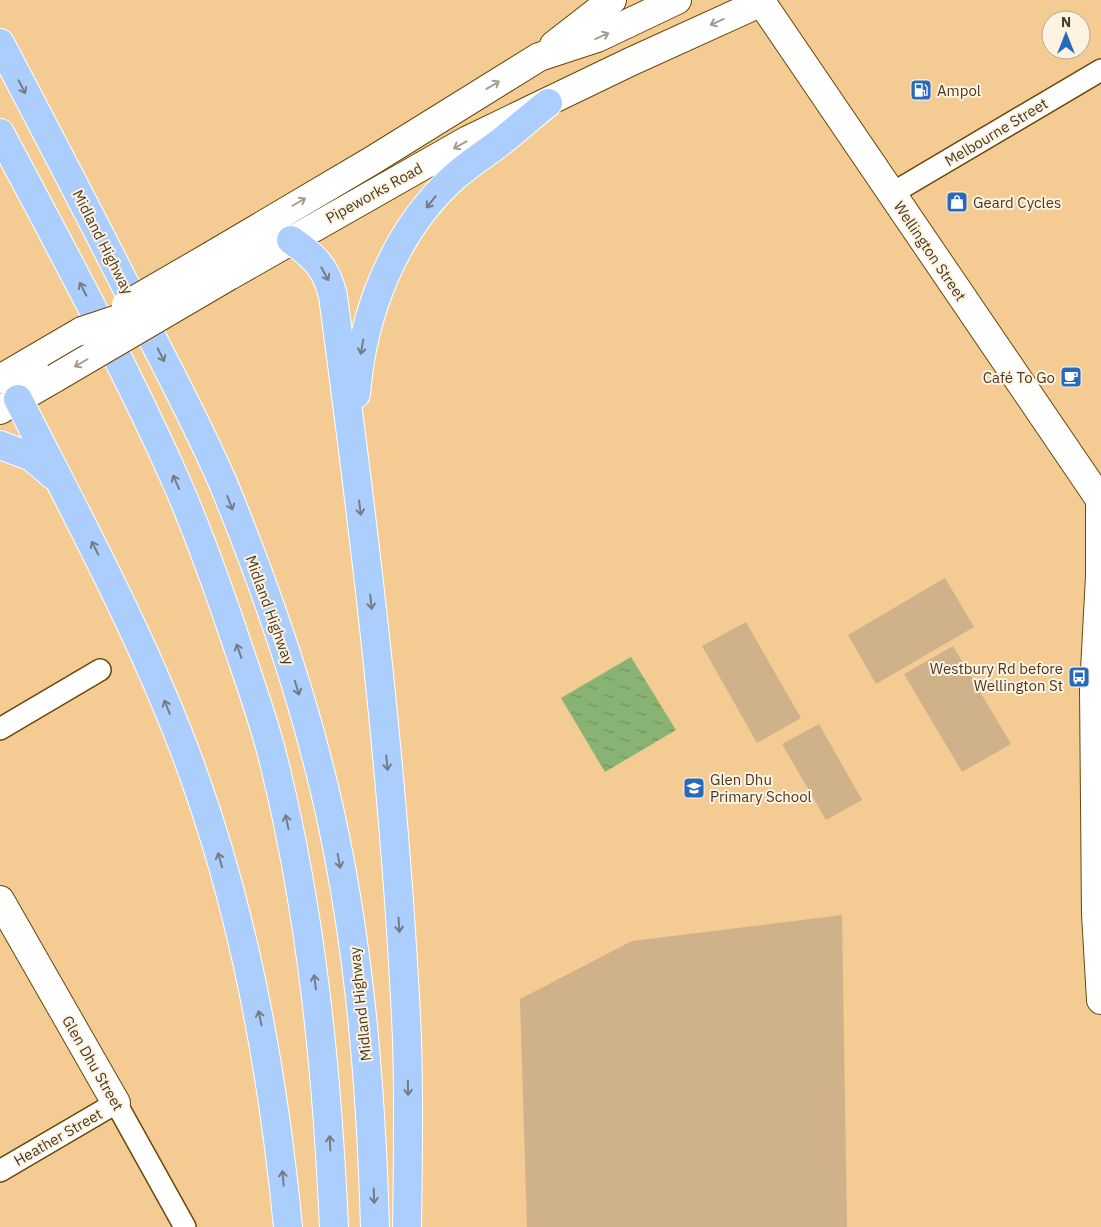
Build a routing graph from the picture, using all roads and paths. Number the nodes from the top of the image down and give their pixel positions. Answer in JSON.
{"nodes":[{"id":1,"x":612,"y":0,"type":"edge"},
{"id":2,"x":678,"y":0,"type":"edge"},
{"id":3,"x":761,"y":1,"type":"edge"},
{"id":4,"x":0,"y":44,"type":"edge"},
{"id":5,"x":532,"y":61,"type":"junction"},
{"id":6,"x":1101,"y":70,"type":"edge"},
{"id":7,"x":548,"y":102,"type":"junction"},
{"id":8,"x":0,"y":133,"type":"edge"},
{"id":9,"x":891,"y":194,"type":"junction"},
{"id":10,"x":291,"y":240,"type":"junction"},
{"id":11,"x":221,"y":265,"type":"junction"},
{"id":12,"x":48,"y":367,"type":"junction"},
{"id":13,"x":3,"y":377,"type":"edge"},
{"id":14,"x":9,"y":405,"type":"edge"},
{"id":15,"x":0,"y":445,"type":"edge"},
{"id":16,"x":355,"y":463,"type":"junction"},
{"id":17,"x":64,"y":487,"type":"junction"},
{"id":18,"x":1100,"y":501,"type":"edge"},
{"id":19,"x":100,"y":670,"type":"dead end"},
{"id":20,"x":0,"y":729,"type":"edge"},
{"id":21,"x":0,"y":900,"type":"edge"},
{"id":22,"x":1101,"y":1000,"type":"edge"},
{"id":23,"x":116,"y":1103,"type":"junction"},
{"id":24,"x":0,"y":1171,"type":"edge"},
{"id":25,"x":185,"y":1227,"type":"edge"},
{"id":26,"x":288,"y":1227,"type":"edge"},
{"id":27,"x":334,"y":1227,"type":"edge"},
{"id":28,"x":375,"y":1227,"type":"edge"},
{"id":29,"x":407,"y":1227,"type":"edge"}],
"edges":[{"from":1,"to":5,"type":"main road"},
{"from":5,"to":2,"type":"main road","name":"Pipeworks Road","one_way":true},
{"from":3,"to":7,"type":"main road","name":"Pipeworks Road","one_way":true},
{"from":3,"to":9,"type":"main road","name":"Wellington Street"},
{"from":4,"to":28,"type":"highway","name":"Midland Highway","one_way":true},
{"from":5,"to":7,"type":"main road"},
{"from":11,"to":5,"type":"main road","name":"Pipeworks Road","one_way":true},
{"from":6,"to":9,"type":"street","name":"Melbourne Street"},
{"from":7,"to":10,"type":"main road","name":"Pipeworks Road","one_way":true},
{"from":7,"to":16,"type":"highway","one_way":true},
{"from":27,"to":8,"type":"highway","one_way":true},
{"from":9,"to":18,"type":"main road","name":"Wellington Street"},
{"from":10,"to":11,"type":"main road","name":"Pipeworks Road"},
{"from":10,"to":16,"type":"highway","one_way":true},
{"from":11,"to":12,"type":"main road","name":"Pipeworks Road","one_way":true,"bridge":true},
{"from":11,"to":12,"type":"main road","name":"Pipeworks Road","bridge":true},
{"from":12,"to":13,"type":"main road","name":"Pipeworks Road"},
{"from":12,"to":14,"type":"main road","name":"Pipeworks Road"},
{"from":13,"to":14,"type":"main road"},
{"from":14,"to":17,"type":"highway"},
{"from":15,"to":17,"type":"highway"},
{"from":16,"to":29,"type":"highway","one_way":true},
{"from":26,"to":17,"type":"highway","one_way":true},
{"from":18,"to":22,"type":"main road"},
{"from":19,"to":20,"type":"street"},
{"from":21,"to":23,"type":"main road","name":"Glen Dhu Street"},
{"from":23,"to":24,"type":"street","name":"Heather Street"},
{"from":23,"to":25,"type":"street","name":"Glen Dhu Street"}]}
